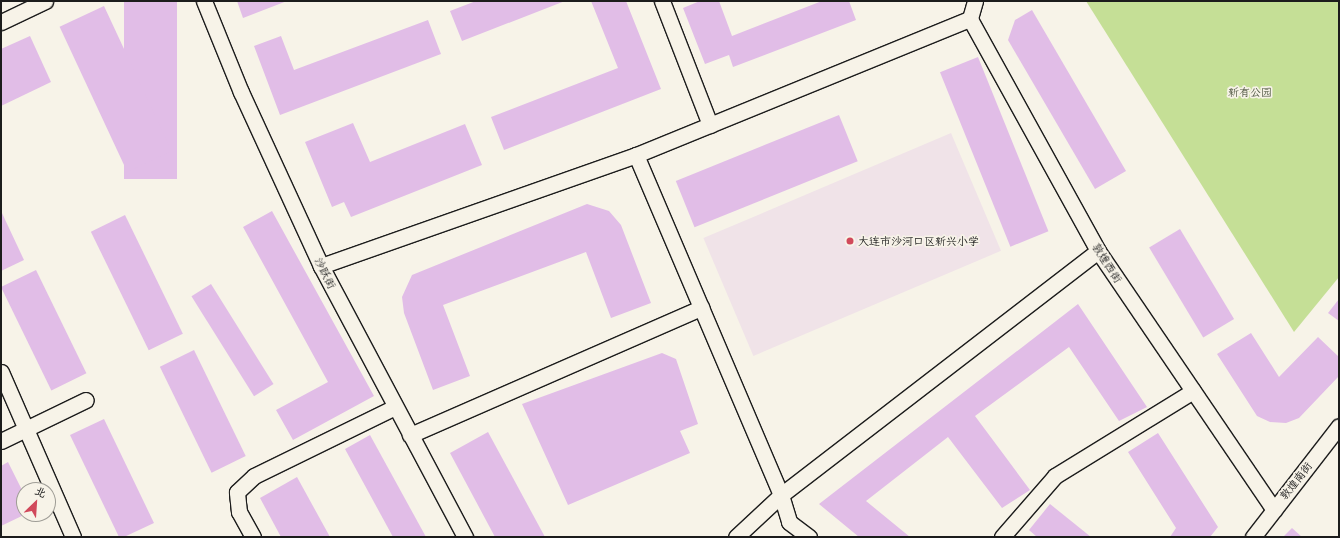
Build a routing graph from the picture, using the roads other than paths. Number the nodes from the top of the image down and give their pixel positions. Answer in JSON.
{"nodes":[{"id":1,"x":45,"y":1,"type":"edge"},
{"id":2,"x":204,"y":1,"type":"edge"},
{"id":3,"x":662,"y":1,"type":"edge"},
{"id":4,"x":975,"y":1,"type":"edge"},
{"id":5,"x":970,"y":19,"type":"junction"},
{"id":6,"x":1,"y":22,"type":"edge"},
{"id":7,"x":710,"y":125,"type":"junction"},
{"id":8,"x":636,"y":155,"type":"junction"},
{"id":9,"x":1098,"y":251,"type":"junction"},
{"id":10,"x":321,"y":266,"type":"junction"},
{"id":11,"x":701,"y":308,"type":"junction"},
{"id":12,"x":1,"y":372,"type":"edge"},
{"id":13,"x":1193,"y":391,"type":"junction"},
{"id":14,"x":86,"y":400,"type":"dead end"},
{"id":15,"x":395,"y":407,"type":"junction"},
{"id":16,"x":1339,"y":426,"type":"edge"},
{"id":17,"x":26,"y":429,"type":"junction"},
{"id":18,"x":410,"y":435,"type":"junction"},
{"id":19,"x":1,"y":441,"type":"edge"},
{"id":20,"x":781,"y":496,"type":"junction"},
{"id":21,"x":1274,"y":510,"type":"junction"},
{"id":22,"x":73,"y":537,"type":"edge"},
{"id":23,"x":253,"y":537,"type":"edge"},
{"id":24,"x":465,"y":537,"type":"edge"},
{"id":25,"x":736,"y":537,"type":"edge"},
{"id":26,"x":809,"y":537,"type":"edge"},
{"id":27,"x":1002,"y":537,"type":"edge"},
{"id":28,"x":1253,"y":537,"type":"edge"}],
"edges":[{"from":1,"to":6,"type":"street"},
{"from":2,"to":10,"type":"street","name":"沙跃街"},
{"from":3,"to":7,"type":"street"},
{"from":4,"to":5,"type":"street"},
{"from":5,"to":7,"type":"street"},
{"from":5,"to":9,"type":"street","name":"敦煌西街"},
{"from":7,"to":8,"type":"street"},
{"from":8,"to":10,"type":"street"},
{"from":8,"to":11,"type":"street"},
{"from":9,"to":13,"type":"street","name":"敦煌西街"},
{"from":9,"to":20,"type":"street"},
{"from":10,"to":15,"type":"street","name":"沙跃街"},
{"from":11,"to":18,"type":"street"},
{"from":11,"to":20,"type":"street"},
{"from":12,"to":17,"type":"street"},
{"from":13,"to":21,"type":"street","name":"敦煌西街"},
{"from":13,"to":27,"type":"street"},
{"from":14,"to":17,"type":"street"},
{"from":15,"to":18,"type":"street","name":"沙跃街"},
{"from":15,"to":23,"type":"street"},
{"from":16,"to":21,"type":"street","name":"敦煌南街"},
{"from":17,"to":19,"type":"street"},
{"from":17,"to":22,"type":"street"},
{"from":18,"to":24,"type":"street","name":"沙跃街"},
{"from":20,"to":25,"type":"street"},
{"from":20,"to":26,"type":"street"},
{"from":21,"to":28,"type":"street","name":"敦煌南街"}]}
